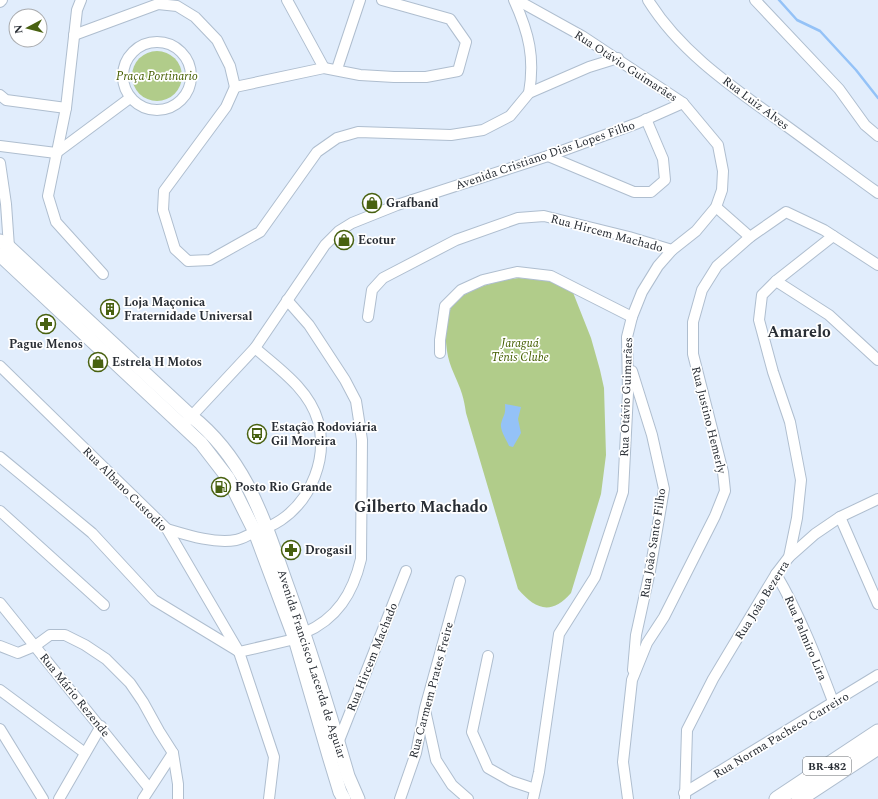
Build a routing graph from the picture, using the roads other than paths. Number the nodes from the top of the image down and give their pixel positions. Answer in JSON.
{"nodes":[{"id":1,"x":2,"y":0,"type":"edge"},
{"id":2,"x":81,"y":0,"type":"edge"},
{"id":3,"x":287,"y":0,"type":"edge"},
{"id":4,"x":360,"y":0,"type":"edge"},
{"id":5,"x":382,"y":0,"type":"edge"},
{"id":6,"x":516,"y":0,"type":"edge"},
{"id":7,"x":648,"y":0,"type":"edge"},
{"id":8,"x":755,"y":0,"type":"edge"},
{"id":9,"x":0,"y":2,"type":"edge"},
{"id":10,"x":179,"y":3,"type":"edge"},
{"id":11,"x":74,"y":35,"type":"junction"},
{"id":12,"x":618,"y":58,"type":"junction"},
{"id":13,"x":324,"y":68,"type":"junction"},
{"id":14,"x":337,"y":70,"type":"junction"},
{"id":15,"x":235,"y":87,"type":"junction"},
{"id":16,"x":530,"y":93,"type":"junction"},
{"id":17,"x":0,"y":95,"type":"edge"},
{"id":18,"x":130,"y":98,"type":"junction"},
{"id":19,"x":683,"y":103,"type":"junction"},
{"id":20,"x":66,"y":108,"type":"junction"},
{"id":21,"x":646,"y":119,"type":"junction"},
{"id":22,"x":878,"y":136,"type":"edge"},
{"id":23,"x":0,"y":146,"type":"edge"},
{"id":24,"x":56,"y":153,"type":"junction"},
{"id":25,"x":548,"y":156,"type":"junction"},
{"id":26,"x":0,"y":163,"type":"edge"},
{"id":27,"x":878,"y":193,"type":"edge"},
{"id":28,"x":716,"y":206,"type":"junction"},
{"id":29,"x":833,"y":236,"type":"junction"},
{"id":30,"x":750,"y":237,"type":"junction"},
{"id":31,"x":3,"y":247,"type":"edge"},
{"id":32,"x":672,"y":250,"type":"junction"},
{"id":33,"x":878,"y":265,"type":"edge"},
{"id":34,"x":103,"y":274,"type":"dead end"},
{"id":35,"x":776,"y":281,"type":"junction"},
{"id":36,"x":287,"y":300,"type":"junction"},
{"id":37,"x":368,"y":317,"type":"dead end"},
{"id":38,"x":632,"y":317,"type":"junction"},
{"id":39,"x":255,"y":348,"type":"junction"},
{"id":40,"x":440,"y":353,"type":"dead end"},
{"id":41,"x":878,"y":360,"type":"edge"},
{"id":42,"x":629,"y":362,"type":"junction"},
{"id":43,"x":1,"y":368,"type":"edge"},
{"id":44,"x":187,"y":421,"type":"junction"},
{"id":45,"x":0,"y":457,"type":"edge"},
{"id":46,"x":878,"y":498,"type":"edge"},
{"id":47,"x":0,"y":511,"type":"edge"},
{"id":48,"x":840,"y":517,"type":"junction"},
{"id":49,"x":167,"y":529,"type":"junction"},
{"id":50,"x":261,"y":530,"type":"junction"},
{"id":51,"x":789,"y":557,"type":"junction"},
{"id":52,"x":406,"y":571,"type":"dead end"},
{"id":53,"x":776,"y":574,"type":"junction"},
{"id":54,"x":460,"y":581,"type":"dead end"},
{"id":55,"x":0,"y":603,"type":"edge"},
{"id":56,"x":878,"y":604,"type":"edge"},
{"id":57,"x":104,"y":605,"type":"dead end"},
{"id":58,"x":299,"y":636,"type":"junction"},
{"id":59,"x":0,"y":646,"type":"edge"},
{"id":60,"x":35,"y":646,"type":"junction"},
{"id":61,"x":239,"y":652,"type":"junction"},
{"id":62,"x":488,"y":656,"type":"dead end"},
{"id":63,"x":878,"y":675,"type":"edge"},
{"id":64,"x":632,"y":680,"type":"junction"},
{"id":65,"x":0,"y":690,"type":"edge"},
{"id":66,"x":834,"y":704,"type":"junction"},
{"id":67,"x":424,"y":708,"type":"junction"},
{"id":68,"x":101,"y":726,"type":"junction"},
{"id":69,"x":0,"y":729,"type":"edge"},
{"id":70,"x":878,"y":732,"type":"edge"},
{"id":71,"x":338,"y":743,"type":"junction"},
{"id":72,"x":878,"y":747,"type":"edge"},
{"id":73,"x":85,"y":753,"type":"junction"},
{"id":74,"x":173,"y":753,"type":"junction"},
{"id":75,"x":149,"y":788,"type":"junction"},
{"id":76,"x":534,"y":794,"type":"edge"},
{"id":77,"x":685,"y":796,"type":"edge"},
{"id":78,"x":43,"y":799,"type":"edge"},
{"id":79,"x":59,"y":799,"type":"edge"},
{"id":80,"x":143,"y":799,"type":"edge"},
{"id":81,"x":178,"y":799,"type":"edge"},
{"id":82,"x":269,"y":799,"type":"edge"},
{"id":83,"x":344,"y":799,"type":"edge"},
{"id":84,"x":358,"y":799,"type":"edge"},
{"id":85,"x":400,"y":799,"type":"edge"},
{"id":86,"x":468,"y":799,"type":"edge"},
{"id":87,"x":628,"y":799,"type":"edge"},
{"id":88,"x":777,"y":799,"type":"edge"},
{"id":89,"x":799,"y":799,"type":"edge"}],
"edges":[{"from":1,"to":9,"type":"street"},
{"from":2,"to":11,"type":"street"},
{"from":3,"to":13,"type":"street"},
{"from":4,"to":14,"type":"street"},
{"from":5,"to":14,"type":"street"},
{"from":6,"to":12,"type":"street","name":"Rua Otávio Guimarães"},
{"from":6,"to":16,"type":"street"},
{"from":7,"to":27,"type":"street","name":"Rua Luiz Alves"},
{"from":8,"to":22,"type":"street"},
{"from":10,"to":11,"type":"street"},
{"from":10,"to":15,"type":"street"},
{"from":11,"to":20,"type":"street"},
{"from":12,"to":16,"type":"street"},
{"from":12,"to":19,"type":"street","name":"Rua Otávio Guimarães"},
{"from":13,"to":14,"type":"street"},
{"from":13,"to":15,"type":"street"},
{"from":15,"to":16,"type":"street"},
{"from":17,"to":20,"type":"street"},
{"from":18,"to":18,"type":"street"},
{"from":18,"to":24,"type":"street"},
{"from":19,"to":21,"type":"street","name":"Avenida Cristiano Dias Lopes Filho"},
{"from":19,"to":28,"type":"street","name":"Rua Otávio Guimarães"},
{"from":20,"to":24,"type":"street"},
{"from":21,"to":25,"type":"street","name":"Avenida Cristiano Dias Lopes Filho"},
{"from":21,"to":25,"type":"street"},
{"from":23,"to":24,"type":"street"},
{"from":24,"to":34,"type":"street"},
{"from":25,"to":36,"type":"street","name":"Avenida Cristiano Dias Lopes Filho"},
{"from":26,"to":31,"type":"street"},
{"from":28,"to":30,"type":"street"},
{"from":28,"to":32,"type":"street","name":"Rua Otávio Guimarães"},
{"from":29,"to":30,"type":"street","name":"Rua Justino Hemerly"},
{"from":29,"to":33,"type":"street","name":"Rua Justino Hemerly"},
{"from":29,"to":35,"type":"street","name":"Rua João Bezerra"},
{"from":30,"to":64,"type":"street","name":"Rua Justino Hemerly"},
{"from":31,"to":44,"type":"main road"},
{"from":32,"to":37,"type":"street","name":"Rua Hircem Machado"},
{"from":32,"to":38,"type":"street","name":"Rua Otávio Guimarães"},
{"from":35,"to":41,"type":"street"},
{"from":35,"to":51,"type":"street","name":"Rua João Bezerra"},
{"from":36,"to":39,"type":"street","name":"Avenida Cristiano Dias Lopes Filho"},
{"from":36,"to":58,"type":"street"},
{"from":38,"to":40,"type":"street"},
{"from":38,"to":42,"type":"street","name":"Rua Otávio Guimarães"},
{"from":39,"to":44,"type":"street","name":"Avenida Cristiano Dias Lopes Filho"},
{"from":39,"to":50,"type":"street"},
{"from":42,"to":64,"type":"street","name":"Rua João Santo Filho"},
{"from":42,"to":76,"type":"street","name":"Rua Otávio Guimarães"},
{"from":43,"to":49,"type":"street","name":"Rua Albano Custodio"},
{"from":44,"to":50,"type":"main road","name":"Avenida Francisco Lacerda de Aguiar"},
{"from":45,"to":61,"type":"street"},
{"from":46,"to":48,"type":"street"},
{"from":47,"to":57,"type":"street"},
{"from":48,"to":51,"type":"street"},
{"from":48,"to":56,"type":"street"},
{"from":49,"to":50,"type":"street"},
{"from":49,"to":61,"type":"street","name":"Rua Albano Custodio"},
{"from":50,"to":58,"type":"main road","name":"Avenida Francisco Lacerda de Aguiar"},
{"from":51,"to":53,"type":"street","name":"Rua João Bezerra"},
{"from":52,"to":71,"type":"street","name":"Rua Hircem Machado"},
{"from":53,"to":66,"type":"street","name":"Rua Palmiro Lira"},
{"from":53,"to":77,"type":"street","name":"Rua João Bezerra"},
{"from":54,"to":67,"type":"street","name":"Rua Carmem Prates Freire"},
{"from":55,"to":60,"type":"street","name":"Rua Mário Rezende"},
{"from":58,"to":61,"type":"street"},
{"from":58,"to":71,"type":"main road","name":"Avenida Francisco Lacerda de Aguiar"},
{"from":58,"to":83,"type":"main road","name":"Avenida Francisco Lacerda de Aguiar"},
{"from":59,"to":60,"type":"street"},
{"from":60,"to":68,"type":"street","name":"Rua Mário Rezende"},
{"from":60,"to":74,"type":"street"},
{"from":61,"to":82,"type":"street","name":"Rua Albano Custodio"},
{"from":62,"to":76,"type":"street"},
{"from":63,"to":66,"type":"street","name":"Rua Norma Pacheco Carreiro"},
{"from":64,"to":87,"type":"street","name":"Rua Justino Hemerly"},
{"from":65,"to":73,"type":"street"},
{"from":66,"to":77,"type":"street","name":"Rua Norma Pacheco Carreiro"},
{"from":67,"to":85,"type":"street","name":"Rua Carmem Prates Freire"},
{"from":67,"to":86,"type":"street"},
{"from":68,"to":73,"type":"street"},
{"from":68,"to":75,"type":"street","name":"Rua Mário Rezende"},
{"from":69,"to":78,"type":"street"},
{"from":70,"to":88,"type":"highway","number":"BR-482"},
{"from":71,"to":84,"type":"main road","name":"Avenida Francisco Lacerda de Aguiar"},
{"from":72,"to":89,"type":"highway","number":"BR-482"},
{"from":73,"to":79,"type":"street"},
{"from":74,"to":75,"type":"street"},
{"from":74,"to":81,"type":"street"},
{"from":75,"to":80,"type":"street"}]}
